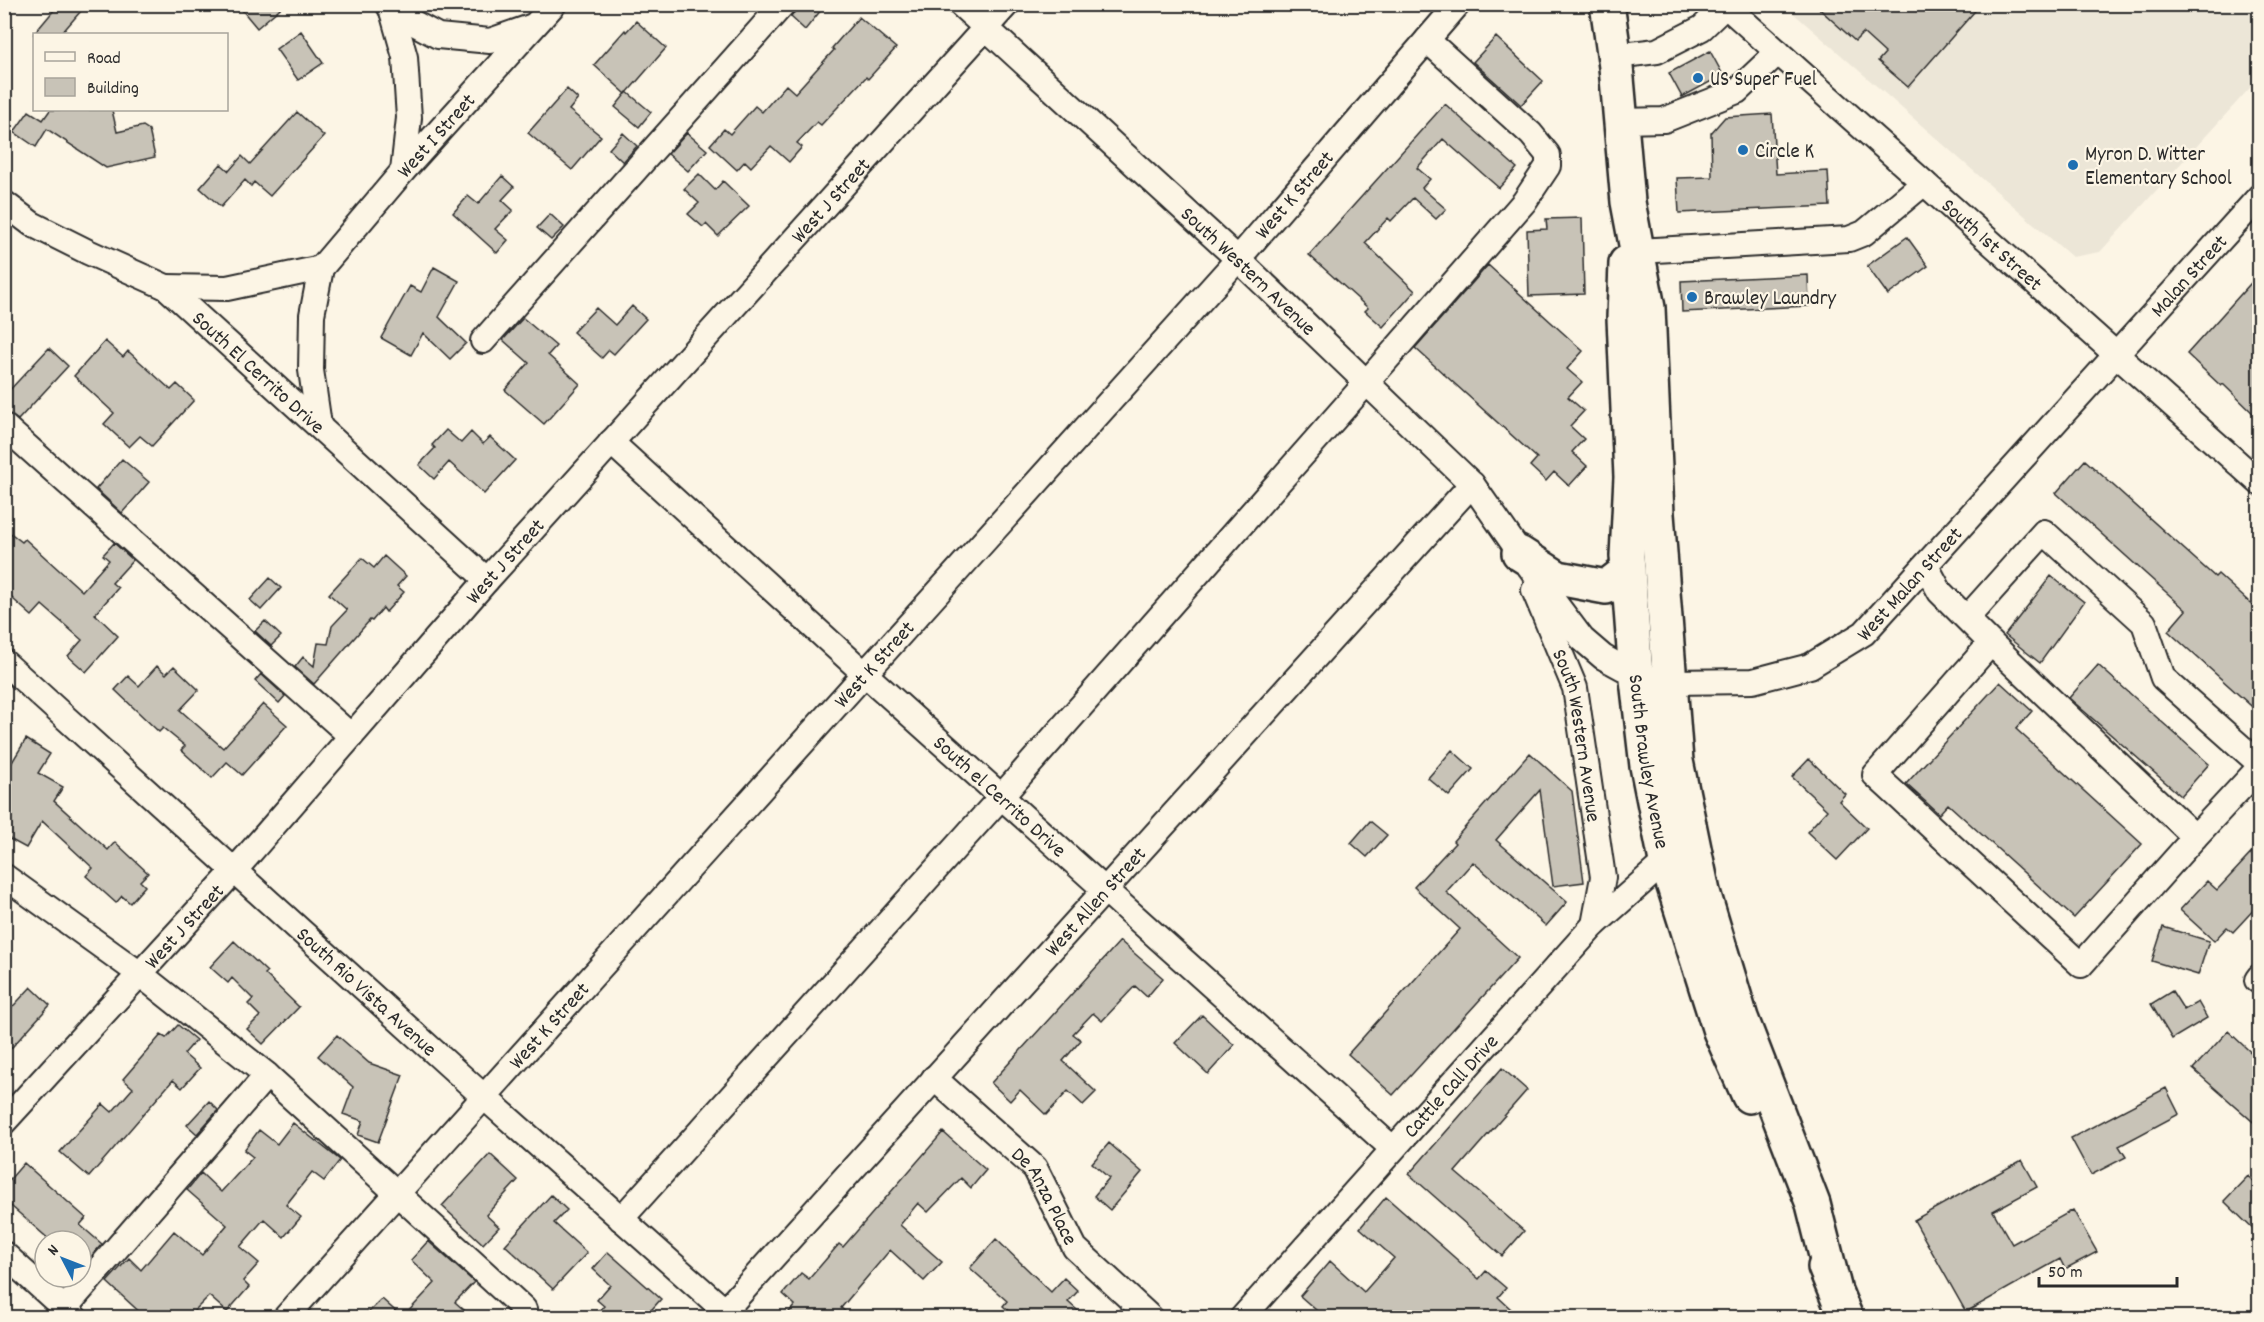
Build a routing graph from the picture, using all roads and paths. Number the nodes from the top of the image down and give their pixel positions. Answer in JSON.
{"nodes":[{"id":1,"x":554,"y":4,"type":"edge"},
{"id":2,"x":783,"y":4,"type":"edge"},
{"id":3,"x":960,"y":4,"type":"edge"},
{"id":4,"x":1007,"y":4,"type":"edge"},
{"id":5,"x":1458,"y":4,"type":"edge"},
{"id":6,"x":1607,"y":4,"type":"edge"},
{"id":7,"x":1724,"y":5,"type":"edge"},
{"id":8,"x":390,"y":8,"type":"edge"},
{"id":9,"x":535,"y":26,"type":"junction"},
{"id":10,"x":986,"y":28,"type":"junction"},
{"id":11,"x":1427,"y":40,"type":"junction"},
{"id":12,"x":1778,"y":52,"type":"junction"},
{"id":13,"x":1615,"y":56,"type":"junction"},
{"id":14,"x":1621,"y":121,"type":"junction"},
{"id":15,"x":403,"y":171,"type":"junction"},
{"id":16,"x":1924,"y":183,"type":"junction"},
{"id":17,"x":2259,"y":198,"type":"edge"},
{"id":18,"x":1628,"y":202,"type":"junction"},
{"id":19,"x":4,"y":203,"type":"edge"},
{"id":20,"x":32,"y":224,"type":"junction"},
{"id":21,"x":4,"y":227,"type":"edge"},
{"id":22,"x":1638,"y":251,"type":"junction"},
{"id":23,"x":1238,"y":259,"type":"junction"},
{"id":24,"x":321,"y":268,"type":"junction"},
{"id":25,"x":166,"y":287,"type":"junction"},
{"id":26,"x":483,"y":341,"type":"dead end"},
{"id":27,"x":2117,"y":355,"type":"junction"},
{"id":28,"x":1367,"y":382,"type":"junction"},
{"id":29,"x":319,"y":425,"type":"junction"},
{"id":30,"x":4,"y":426,"type":"edge"},
{"id":31,"x":611,"y":442,"type":"junction"},
{"id":32,"x":2259,"y":483,"type":"edge"},
{"id":33,"x":1472,"y":484,"type":"junction"},
{"id":34,"x":1518,"y":553,"type":"junction"},
{"id":35,"x":1926,"y":566,"type":"junction"},
{"id":36,"x":1628,"y":570,"type":"junction"},
{"id":37,"x":487,"y":580,"type":"junction"},
{"id":38,"x":1967,"y":618,"type":"junction"},
{"id":39,"x":1991,"y":643,"type":"junction"},
{"id":40,"x":4,"y":662,"type":"edge"},
{"id":41,"x":865,"y":674,"type":"junction"},
{"id":42,"x":1636,"y":675,"type":"junction"},
{"id":43,"x":1668,"y":682,"type":"junction"},
{"id":44,"x":351,"y":736,"type":"junction"},
{"id":45,"x":2259,"y":765,"type":"edge"},
{"id":46,"x":1001,"y":797,"type":"junction"},
{"id":47,"x":2195,"y":837,"type":"junction"},
{"id":48,"x":1666,"y":861,"type":"junction"},
{"id":49,"x":235,"y":870,"type":"junction"},
{"id":50,"x":4,"y":876,"type":"edge"},
{"id":51,"x":1105,"y":890,"type":"junction"},
{"id":52,"x":1594,"y":925,"type":"junction"},
{"id":53,"x":140,"y":974,"type":"junction"},
{"id":54,"x":267,"y":1075,"type":"junction"},
{"id":55,"x":934,"y":1078,"type":"junction"},
{"id":56,"x":483,"y":1096,"type":"junction"},
{"id":57,"x":4,"y":1122,"type":"edge"},
{"id":58,"x":1392,"y":1148,"type":"junction"},
{"id":59,"x":396,"y":1193,"type":"junction"},
{"id":60,"x":621,"y":1219,"type":"junction"},
{"id":61,"x":4,"y":1254,"type":"edge"},
{"id":62,"x":1834,"y":1287,"type":"junction"},
{"id":63,"x":70,"y":1313,"type":"edge"},
{"id":64,"x":725,"y":1315,"type":"edge"},
{"id":65,"x":285,"y":1317,"type":"edge"},
{"id":66,"x":519,"y":1317,"type":"edge"},
{"id":67,"x":1150,"y":1317,"type":"edge"},
{"id":68,"x":1242,"y":1317,"type":"edge"},
{"id":69,"x":1846,"y":1317,"type":"edge"}],
"edges":[{"from":1,"to":9,"type":"street","name":"West I Street"},
{"from":2,"to":26,"type":"street"},
{"from":3,"to":10,"type":"street","name":"South Western Avenue"},
{"from":4,"to":10,"type":"street","name":"West J Street"},
{"from":5,"to":11,"type":"street","name":"West K Street"},
{"from":6,"to":13,"type":"highway","name":"South Brawley Avenue"},
{"from":7,"to":12,"type":"street","name":"South 1st Street"},
{"from":7,"to":13,"type":"street"},
{"from":8,"to":9,"type":"street"},
{"from":8,"to":15,"type":"street"},
{"from":9,"to":15,"type":"street","name":"West I Street"},
{"from":10,"to":23,"type":"street","name":"South Western Avenue"},
{"from":10,"to":31,"type":"street","name":"West J Street"},
{"from":11,"to":23,"type":"street","name":"West K Street"},
{"from":11,"to":28,"type":"street"},
{"from":12,"to":14,"type":"street"},
{"from":12,"to":16,"type":"street","name":"South 1st Street"},
{"from":13,"to":14,"type":"highway","name":"South Brawley Avenue"},
{"from":14,"to":18,"type":"highway","name":"South Brawley Avenue"},
{"from":15,"to":24,"type":"street","name":"West I Street"},
{"from":16,"to":22,"type":"street"},
{"from":16,"to":27,"type":"street","name":"South 1st Street"},
{"from":17,"to":27,"type":"street","name":"Malan Street"},
{"from":18,"to":22,"type":"highway","name":"South Brawley Avenue"},
{"from":18,"to":36,"type":"highway","name":"South Brawley Avenue"},
{"from":19,"to":20,"type":"street","name":"South El Cerrito Drive"},
{"from":20,"to":21,"type":"street"},
{"from":20,"to":25,"type":"street","name":"South El Cerrito Drive"},
{"from":22,"to":43,"type":"highway","name":"South Brawley Avenue"},
{"from":23,"to":28,"type":"street","name":"South Western Avenue"},
{"from":23,"to":41,"type":"street","name":"West K Street"},
{"from":24,"to":25,"type":"street"},
{"from":24,"to":29,"type":"street","name":"West I Street"},
{"from":25,"to":29,"type":"street","name":"South El Cerrito Drive"},
{"from":27,"to":32,"type":"street","name":"South 1st Street"},
{"from":27,"to":35,"type":"street","name":"West Malan Street"},
{"from":28,"to":33,"type":"street","name":"South Western Avenue"},
{"from":28,"to":46,"type":"street"},
{"from":29,"to":37,"type":"street","name":"South El Cerrito Drive"},
{"from":30,"to":44,"type":"street"},
{"from":31,"to":37,"type":"street","name":"West J Street"},
{"from":31,"to":41,"type":"street","name":"South el Cerrito Drive"},
{"from":33,"to":34,"type":"street","name":"South Western Avenue"},
{"from":33,"to":51,"type":"street","name":"West Allen Street"},
{"from":34,"to":36,"type":"highway"},
{"from":34,"to":42,"type":"street","name":"South Western Avenue"},
{"from":34,"to":52,"type":"street","name":"South Western Avenue"},
{"from":35,"to":38,"type":"street"},
{"from":35,"to":43,"type":"street","name":"West Malan Street"},
{"from":36,"to":42,"type":"highway","name":"South Brawley Avenue"},
{"from":37,"to":44,"type":"street","name":"West J Street"},
{"from":38,"to":39,"type":"street"},
{"from":38,"to":45,"type":"street"},
{"from":39,"to":47,"type":"street"},
{"from":39,"to":47,"type":"street"},
{"from":40,"to":49,"type":"street","name":"South Rio Vista Avenue"},
{"from":41,"to":46,"type":"street","name":"South el Cerrito Drive"},
{"from":41,"to":56,"type":"street","name":"West K Street"},
{"from":42,"to":43,"type":"street","name":"West Malan Street"},
{"from":42,"to":48,"type":"highway","name":"South Brawley Avenue"},
{"from":43,"to":62,"type":"highway","name":"South Brawley Avenue"},
{"from":44,"to":49,"type":"street","name":"West J Street"},
{"from":45,"to":47,"type":"street"},
{"from":46,"to":51,"type":"street","name":"South el Cerrito Drive"},
{"from":46,"to":60,"type":"street"},
{"from":48,"to":52,"type":"street","name":"Cattle Call Drive"},
{"from":48,"to":62,"type":"highway","name":"South Brawley Avenue"},
{"from":49,"to":53,"type":"street","name":"West J Street"},
{"from":49,"to":56,"type":"street","name":"South Rio Vista Avenue"},
{"from":50,"to":53,"type":"street"},
{"from":51,"to":55,"type":"street","name":"West Allen Street"},
{"from":51,"to":58,"type":"street","name":"South el Cerrito Drive"},
{"from":52,"to":58,"type":"street","name":"Cattle Call Drive"},
{"from":53,"to":54,"type":"street"},
{"from":53,"to":57,"type":"street","name":"West J Street"},
{"from":54,"to":59,"type":"street"},
{"from":54,"to":63,"type":"street"},
{"from":55,"to":64,"type":"street","name":"West Allen Street"},
{"from":55,"to":67,"type":"street","name":"De Anza Place"},
{"from":56,"to":59,"type":"street","name":"West K Street"},
{"from":56,"to":60,"type":"street","name":"South Rio Vista Avenue"},
{"from":58,"to":68,"type":"street","name":"Cattle Call Drive"},
{"from":59,"to":65,"type":"street","name":"West K Street"},
{"from":59,"to":66,"type":"street"},
{"from":60,"to":64,"type":"street","name":"South Rio Vista Avenue"},
{"from":61,"to":63,"type":"street"},
{"from":62,"to":69,"type":"highway","name":"South Brawley Avenue"}]}
